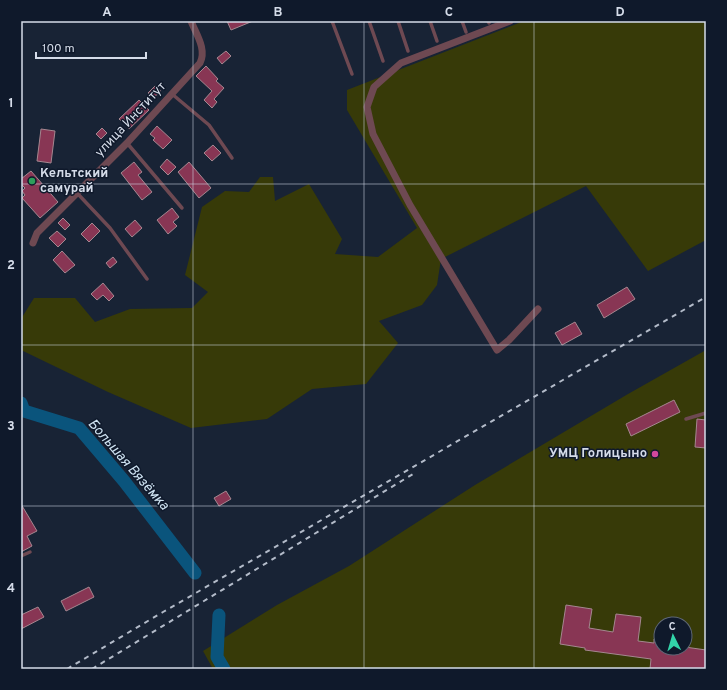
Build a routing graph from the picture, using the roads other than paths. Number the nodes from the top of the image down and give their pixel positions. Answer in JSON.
{"nodes":[{"id":1,"x":191,"y":21,"type":"edge"},
{"id":2,"x":332,"y":21,"type":"edge"},
{"id":3,"x":369,"y":21,"type":"edge"},
{"id":4,"x":398,"y":21,"type":"edge"},
{"id":5,"x":430,"y":21,"type":"edge"},
{"id":6,"x":462,"y":21,"type":"edge"},
{"id":7,"x":510,"y":21,"type":"edge"},
{"id":8,"x":466,"y":32,"type":"dead end"},
{"id":9,"x":438,"y":41,"type":"dead end"},
{"id":10,"x":408,"y":51,"type":"dead end"},
{"id":11,"x":383,"y":61,"type":"dead end"},
{"id":12,"x":352,"y":74,"type":"dead end"},
{"id":13,"x":172,"y":94,"type":"junction"},
{"id":14,"x":127,"y":143,"type":"junction"},
{"id":15,"x":232,"y":158,"type":"dead end"},
{"id":16,"x":77,"y":193,"type":"junction"},
{"id":17,"x":182,"y":208,"type":"dead end"},
{"id":18,"x":33,"y":243,"type":"dead end"},
{"id":19,"x":147,"y":279,"type":"dead end"},
{"id":20,"x":538,"y":310,"type":"dead end"},
{"id":21,"x":706,"y":413,"type":"edge"},
{"id":22,"x":686,"y":419,"type":"dead end"},
{"id":23,"x":30,"y":552,"type":"dead end"},
{"id":24,"x":21,"y":556,"type":"edge"}],
"edges":[{"from":1,"to":13,"type":"street","name":"улица Институт"},
{"from":2,"to":12,"type":"lane"},
{"from":3,"to":11,"type":"lane"},
{"from":4,"to":10,"type":"lane"},
{"from":5,"to":9,"type":"lane"},
{"from":6,"to":8,"type":"lane"},
{"from":7,"to":20,"type":"street"},
{"from":13,"to":14,"type":"street","name":"улица Институт"},
{"from":13,"to":15,"type":"lane"},
{"from":14,"to":16,"type":"street","name":"улица Институт"},
{"from":14,"to":17,"type":"lane"},
{"from":16,"to":18,"type":"street","name":"улица Институт"},
{"from":16,"to":19,"type":"lane"},
{"from":21,"to":22,"type":"lane"},
{"from":23,"to":24,"type":"lane"}]}
